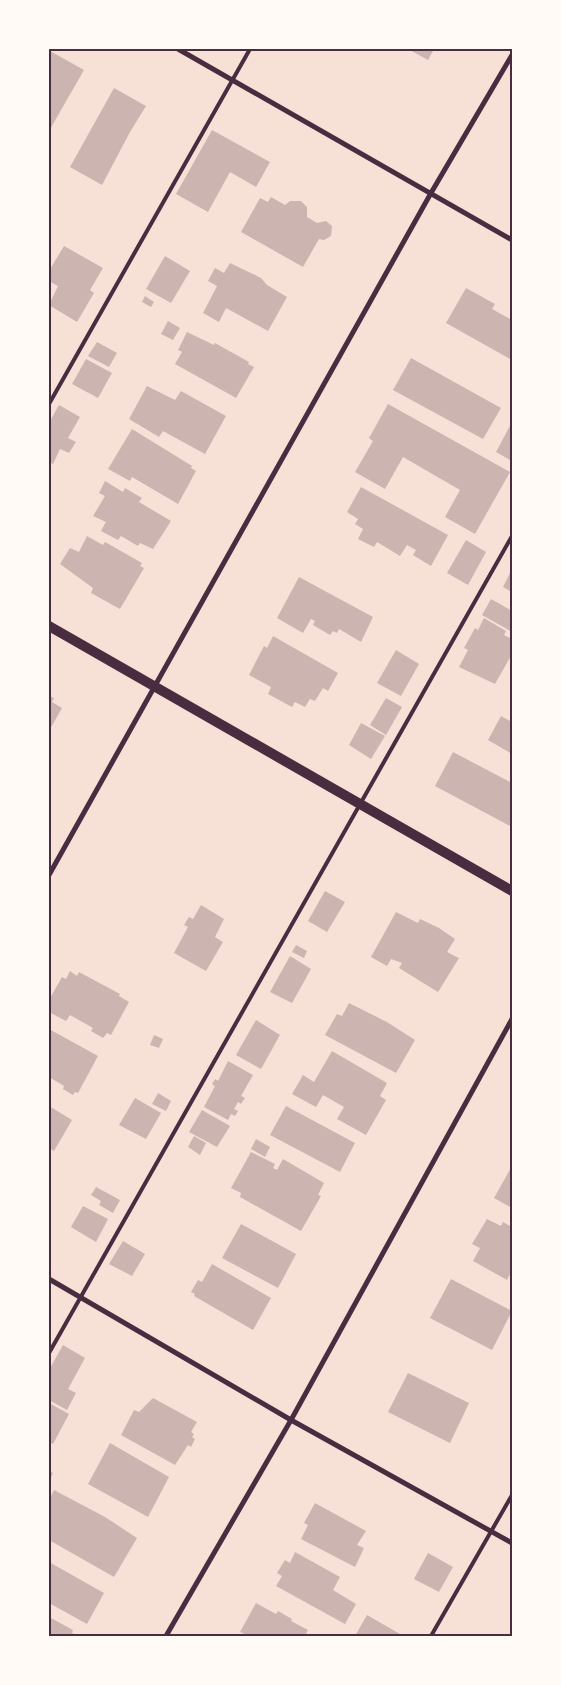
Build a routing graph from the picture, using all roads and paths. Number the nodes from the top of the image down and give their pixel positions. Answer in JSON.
{"nodes":[{"id":1,"x":178,"y":49,"type":"edge"},
{"id":2,"x":250,"y":49,"type":"edge"},
{"id":3,"x":512,"y":55,"type":"edge"},
{"id":4,"x":232,"y":80,"type":"junction"},
{"id":5,"x":431,"y":193,"type":"junction"},
{"id":6,"x":512,"y":240,"type":"edge"},
{"id":7,"x":49,"y":404,"type":"edge"},
{"id":8,"x":512,"y":536,"type":"edge"},
{"id":9,"x":49,"y":626,"type":"edge"},
{"id":10,"x":156,"y":687,"type":"junction"},
{"id":11,"x":359,"y":804,"type":"junction"},
{"id":12,"x":49,"y":875,"type":"edge"},
{"id":13,"x":512,"y":890,"type":"edge"},
{"id":14,"x":512,"y":1019,"type":"edge"},
{"id":15,"x":49,"y":1279,"type":"edge"},
{"id":16,"x":80,"y":1297,"type":"junction"},
{"id":17,"x":49,"y":1352,"type":"edge"},
{"id":18,"x":291,"y":1420,"type":"junction"},
{"id":19,"x":512,"y":1495,"type":"edge"},
{"id":20,"x":492,"y":1531,"type":"junction"},
{"id":21,"x":512,"y":1544,"type":"edge"},
{"id":22,"x":166,"y":1636,"type":"edge"},
{"id":23,"x":431,"y":1636,"type":"edge"}],
"edges":[{"from":1,"to":4,"type":"street"},
{"from":2,"to":4,"type":"lane"},
{"from":3,"to":5,"type":"street"},
{"from":4,"to":5,"type":"street"},
{"from":4,"to":7,"type":"lane"},
{"from":5,"to":6,"type":"street"},
{"from":5,"to":10,"type":"street"},
{"from":8,"to":11,"type":"lane"},
{"from":9,"to":10,"type":"main road"},
{"from":10,"to":11,"type":"main road"},
{"from":10,"to":12,"type":"street"},
{"from":11,"to":13,"type":"main road"},
{"from":11,"to":16,"type":"lane"},
{"from":14,"to":18,"type":"street"},
{"from":15,"to":16,"type":"street"},
{"from":16,"to":17,"type":"lane"},
{"from":16,"to":18,"type":"street"},
{"from":18,"to":20,"type":"street"},
{"from":18,"to":22,"type":"street"},
{"from":19,"to":20,"type":"lane"},
{"from":20,"to":21,"type":"street"},
{"from":20,"to":23,"type":"lane"}]}
